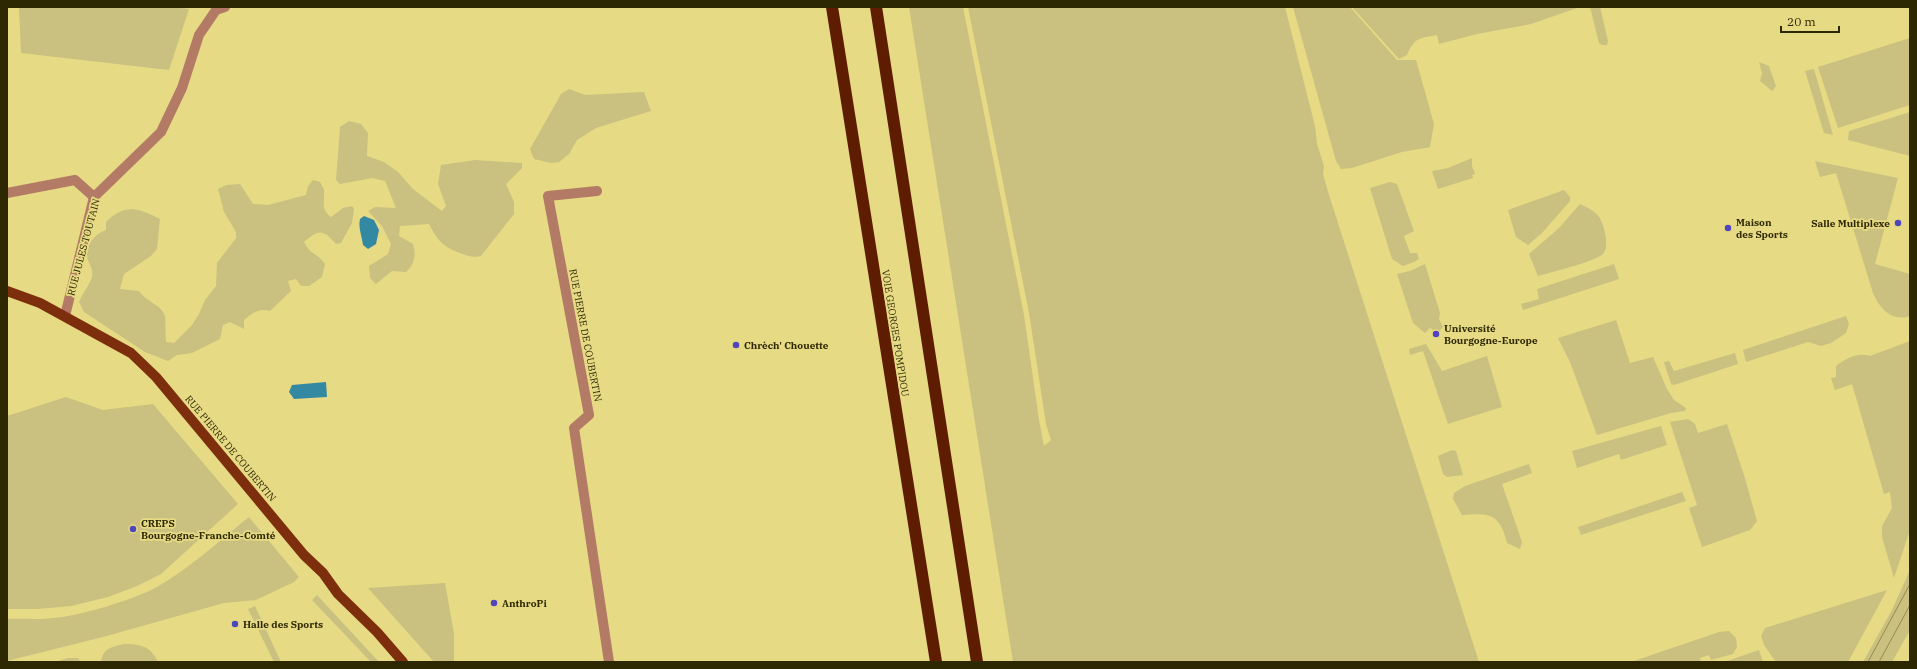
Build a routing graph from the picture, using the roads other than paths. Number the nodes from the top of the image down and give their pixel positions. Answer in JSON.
{"nodes":[{"id":1,"x":225,"y":7,"type":"edge"},
{"id":2,"x":832,"y":7,"type":"edge"},
{"id":3,"x":876,"y":7,"type":"edge"},
{"id":4,"x":597,"y":191,"type":"dead end"},
{"id":5,"x":7,"y":193,"type":"edge"},
{"id":6,"x":94,"y":196,"type":"junction"},
{"id":7,"x":7,"y":291,"type":"edge"},
{"id":8,"x":66,"y":316,"type":"junction"},
{"id":9,"x":403,"y":662,"type":"edge"},
{"id":10,"x":609,"y":662,"type":"edge"},
{"id":11,"x":936,"y":662,"type":"edge"},
{"id":12,"x":977,"y":662,"type":"edge"}],
"edges":[{"from":1,"to":6,"type":"street","name":"RUE JULES TOUTAIN"},
{"from":2,"to":11,"type":"highway","name":"VOIE GEORGES POMPIDOU"},
{"from":3,"to":12,"type":"highway"},
{"from":4,"to":10,"type":"street","name":"RUE PIERRE DE COUBERTIN"},
{"from":5,"to":6,"type":"street"},
{"from":6,"to":8,"type":"street","name":"RUE JULES TOUTAIN"},
{"from":7,"to":8,"type":"main road","name":"RUE PIERRE DE COUBERTIN"},
{"from":8,"to":9,"type":"main road","name":"RUE PIERRE DE COUBERTIN"}]}
